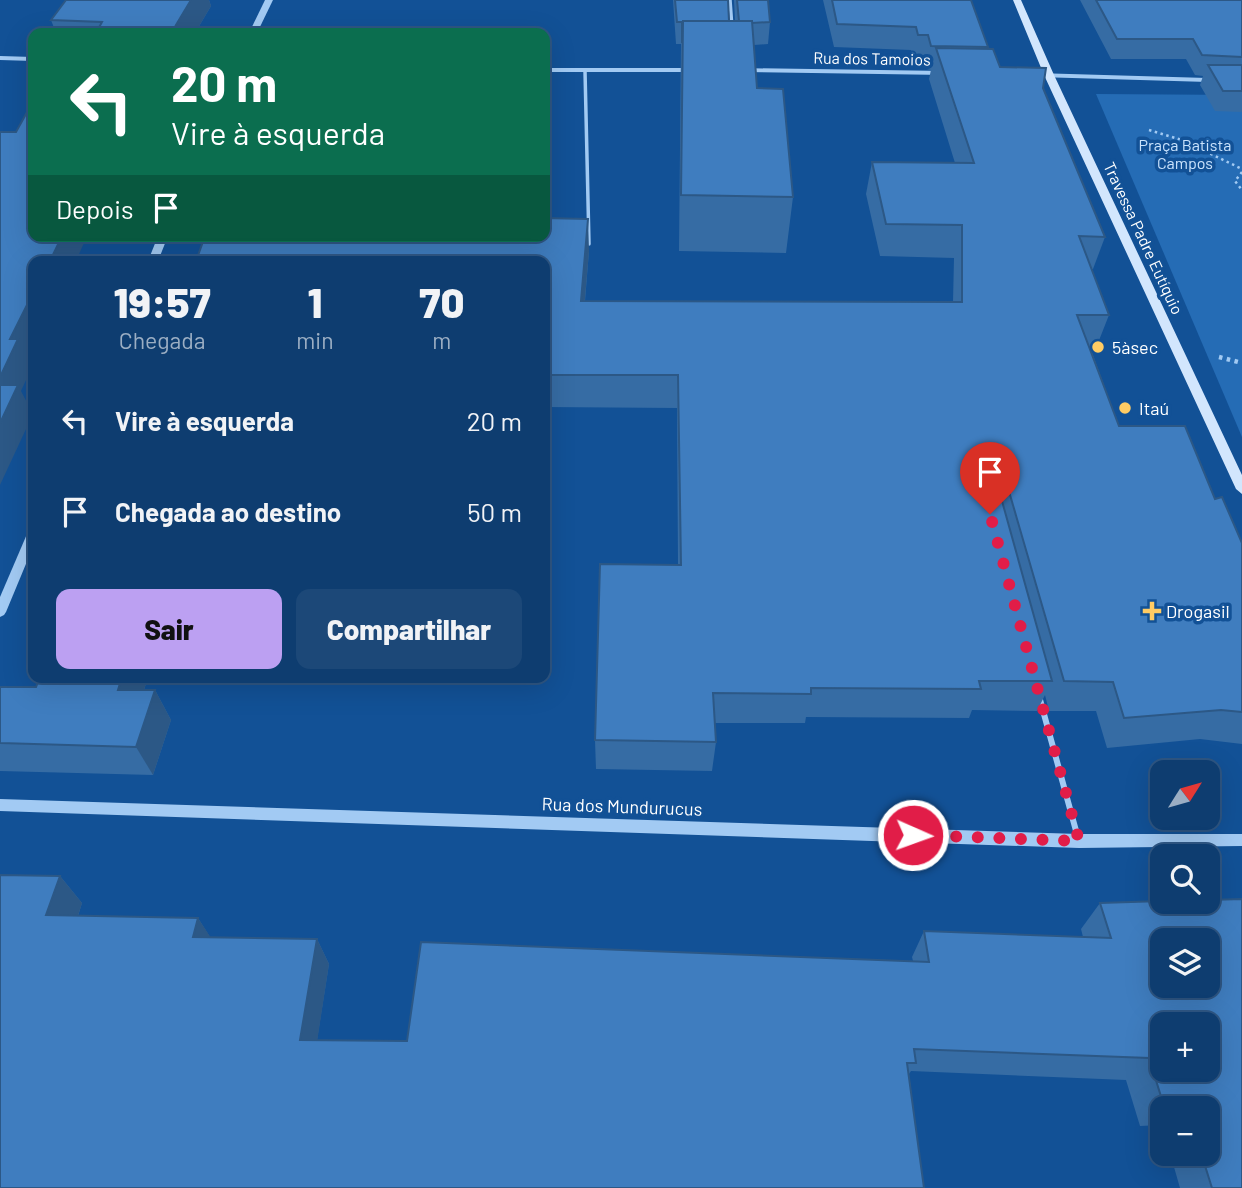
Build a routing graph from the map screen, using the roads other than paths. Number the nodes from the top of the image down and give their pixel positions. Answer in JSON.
{"nodes":[{"id":1,"x":269,"y":0,"type":"edge"},
{"id":2,"x":730,"y":0,"type":"edge"},
{"id":3,"x":1017,"y":0,"type":"edge"},
{"id":4,"x":255,"y":28,"type":"edge"},
{"id":5,"x":732,"y":32,"type":"edge"},
{"id":6,"x":0,"y":58,"type":"edge"},
{"id":7,"x":28,"y":60,"type":"edge"},
{"id":8,"x":550,"y":70,"type":"edge"},
{"id":9,"x":714,"y":70,"type":"edge"},
{"id":10,"x":727,"y":70,"type":"edge"},
{"id":11,"x":585,"y":71,"type":"junction"},
{"id":12,"x":955,"y":74,"type":"edge"},
{"id":13,"x":1022,"y":75,"type":"edge"},
{"id":14,"x":1049,"y":75,"type":"junction"},
{"id":15,"x":1242,"y":81,"type":"edge"},
{"id":16,"x":589,"y":244,"type":"edge"},
{"id":17,"x":1242,"y":489,"type":"edge"},
{"id":18,"x":28,"y":546,"type":"edge"},
{"id":19,"x":0,"y":612,"type":"edge"},
{"id":20,"x":1039,"y":693,"type":"edge"},
{"id":21,"x":0,"y":805,"type":"edge"},
{"id":22,"x":1242,"y":840,"type":"edge"},
{"id":23,"x":1079,"y":841,"type":"junction"}],
"edges":[{"from":1,"to":4,"type":"street"},
{"from":2,"to":5,"type":"lane"},
{"from":3,"to":14,"type":"main road","name":"Travessa Padre Eutíquio"},
{"from":6,"to":7,"type":"street"},
{"from":8,"to":11,"type":"street"},
{"from":9,"to":11,"type":"street"},
{"from":10,"to":12,"type":"street","name":"Rua dos Tamoios"},
{"from":11,"to":16,"type":"lane"},
{"from":13,"to":14,"type":"street"},
{"from":14,"to":15,"type":"street"},
{"from":14,"to":17,"type":"main road","name":"Travessa Padre Eutíquio"},
{"from":18,"to":19,"type":"street"},
{"from":20,"to":23,"type":"lane"},
{"from":21,"to":23,"type":"street","name":"Rua dos Mundurucus"},
{"from":22,"to":23,"type":"street","name":"Rua dos Mundurucus"}]}
